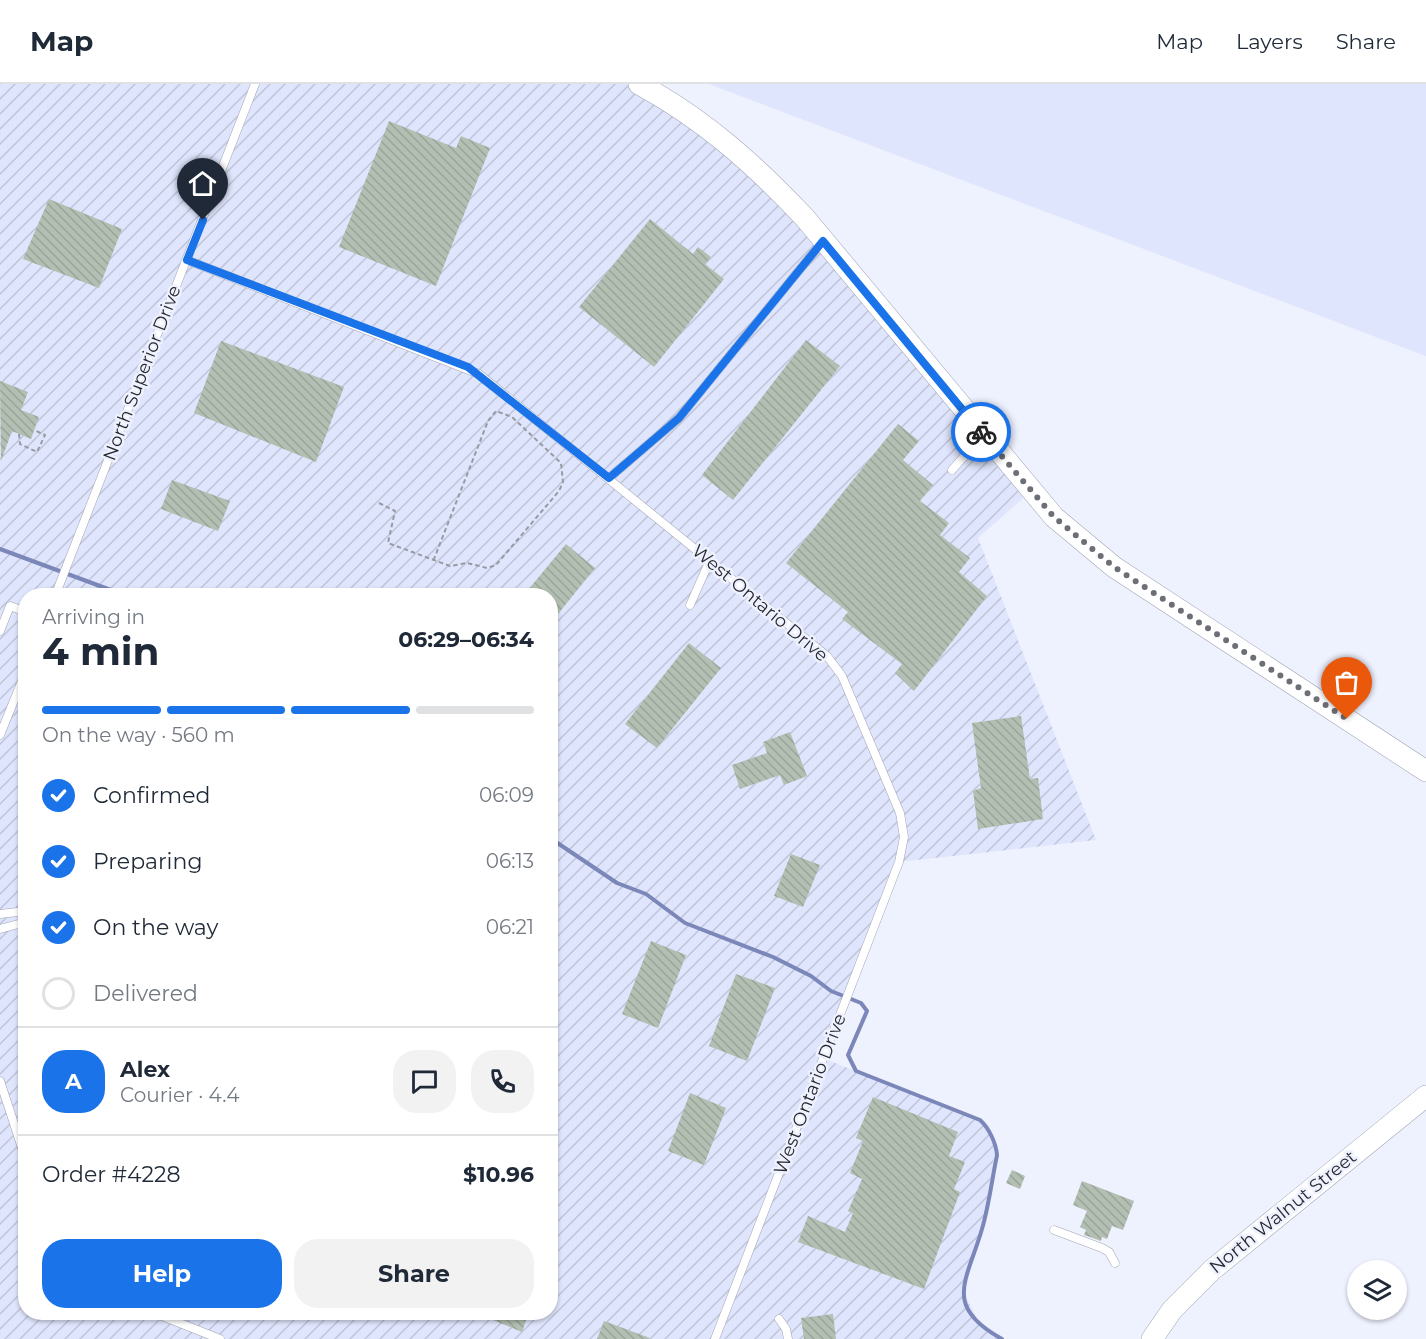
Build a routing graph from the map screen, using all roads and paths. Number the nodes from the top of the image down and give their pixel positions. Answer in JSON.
{"nodes":[{"id":1,"x":255,"y":84,"type":"edge"},
{"id":2,"x":639,"y":84,"type":"edge"},
{"id":3,"x":823,"y":241,"type":"junction"},
{"id":4,"x":187,"y":260,"type":"junction"},
{"id":5,"x":34,"y":430,"type":"dead end"},
{"id":6,"x":19,"y":434,"type":"dead end"},
{"id":7,"x":983,"y":435,"type":"junction"},
{"id":8,"x":952,"y":470,"type":"dead end"},
{"id":9,"x":609,"y":478,"type":"junction"},
{"id":10,"x":379,"y":503,"type":"dead end"},
{"id":11,"x":434,"y":560,"type":"junction"},
{"id":12,"x":710,"y":560,"type":"junction"},
{"id":13,"x":58,"y":588,"type":"edge"},
{"id":14,"x":690,"y":605,"type":"dead end"},
{"id":15,"x":18,"y":609,"type":"edge"},
{"id":16,"x":0,"y":631,"type":"edge"},
{"id":17,"x":18,"y":691,"type":"edge"},
{"id":18,"x":0,"y":735,"type":"edge"},
{"id":19,"x":1426,"y":771,"type":"edge"},
{"id":20,"x":18,"y":912,"type":"edge"},
{"id":21,"x":0,"y":914,"type":"edge"},
{"id":22,"x":18,"y":924,"type":"edge"},
{"id":23,"x":0,"y":929,"type":"edge"},
{"id":24,"x":0,"y":1081,"type":"edge"},
{"id":25,"x":1426,"y":1096,"type":"edge"},
{"id":26,"x":18,"y":1136,"type":"edge"},
{"id":27,"x":1054,"y":1230,"type":"dead end"},
{"id":28,"x":1115,"y":1263,"type":"dead end"},
{"id":29,"x":779,"y":1319,"type":"dead end"},
{"id":30,"x":172,"y":1320,"type":"edge"},
{"id":31,"x":220,"y":1339,"type":"edge"},
{"id":32,"x":715,"y":1339,"type":"edge"},
{"id":33,"x":788,"y":1339,"type":"edge"},
{"id":34,"x":1152,"y":1339,"type":"edge"}],
"edges":[{"from":1,"to":4,"type":"lane","name":"North Superior Drive"},
{"from":2,"to":3,"type":"street"},
{"from":3,"to":7,"type":"street"},
{"from":3,"to":9,"type":"lane"},
{"from":4,"to":9,"type":"lane","name":"West Ontario Drive"},
{"from":4,"to":13,"type":"lane","name":"North Superior Drive"},
{"from":5,"to":6,"type":"path"},
{"from":7,"to":8,"type":"lane"},
{"from":7,"to":19,"type":"street"},
{"from":9,"to":12,"type":"lane","name":"West Ontario Drive"},
{"from":10,"to":11,"type":"path"},
{"from":11,"to":11,"type":"path"},
{"from":12,"to":14,"type":"lane"},
{"from":12,"to":32,"type":"lane","name":"West Ontario Drive"},
{"from":15,"to":16,"type":"lane"},
{"from":17,"to":18,"type":"lane"},
{"from":20,"to":21,"type":"lane"},
{"from":22,"to":23,"type":"lane"},
{"from":24,"to":26,"type":"lane"},
{"from":25,"to":34,"type":"street","name":"North Walnut Street"},
{"from":27,"to":28,"type":"lane"},
{"from":29,"to":33,"type":"lane"},
{"from":30,"to":31,"type":"lane"}]}
